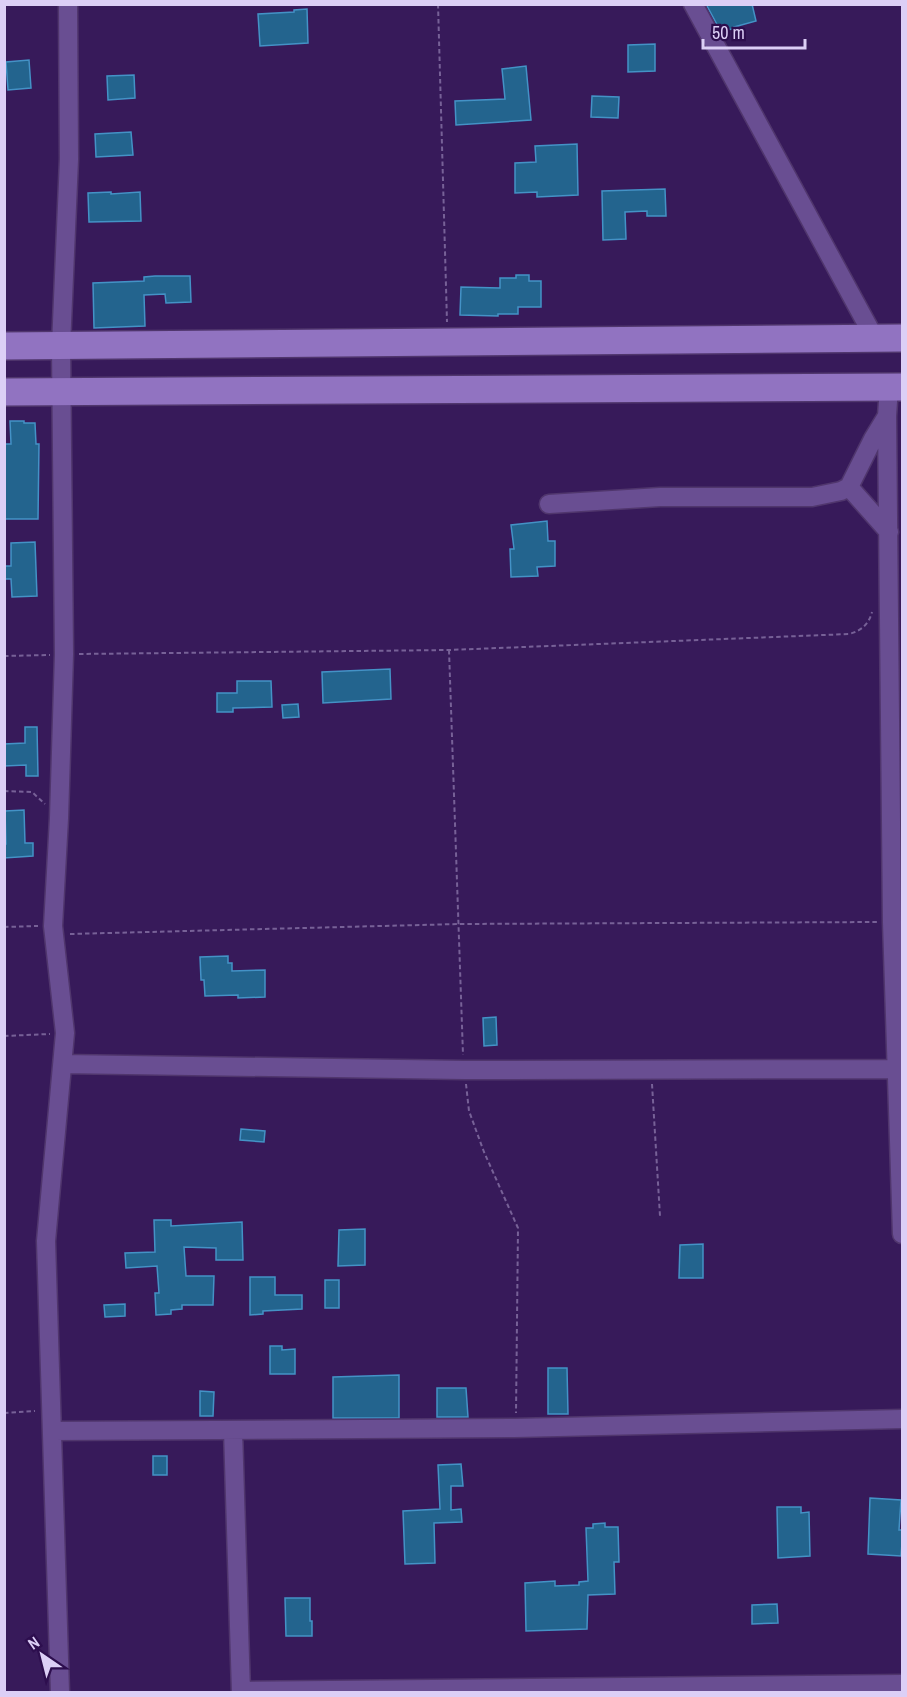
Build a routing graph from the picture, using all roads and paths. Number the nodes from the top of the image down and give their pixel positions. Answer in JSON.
{"nodes":[{"id":1,"x":68,"y":4,"type":"edge"},
{"id":2,"x":438,"y":4,"type":"edge"},
{"id":3,"x":693,"y":4,"type":"edge"},
{"id":4,"x":903,"y":338,"type":"edge"},
{"id":5,"x":875,"y":339,"type":"junction"},
{"id":6,"x":448,"y":343,"type":"junction"},
{"id":7,"x":4,"y":346,"type":"edge"},
{"id":8,"x":61,"y":346,"type":"junction"},
{"id":9,"x":896,"y":387,"type":"edge"},
{"id":10,"x":4,"y":392,"type":"edge"},
{"id":11,"x":62,"y":392,"type":"junction"},
{"id":12,"x":887,"y":416,"type":"junction"},
{"id":13,"x":849,"y":487,"type":"junction"},
{"id":14,"x":549,"y":504,"type":"dead end"},
{"id":15,"x":889,"y":532,"type":"junction"},
{"id":16,"x":873,"y":610,"type":"dead end"},
{"id":17,"x":449,"y":650,"type":"junction"},
{"id":18,"x":64,"y":654,"type":"junction"},
{"id":19,"x":4,"y":656,"type":"edge"},
{"id":20,"x":4,"y":791,"type":"edge"},
{"id":21,"x":59,"y":818,"type":"junction"},
{"id":22,"x":892,"y":922,"type":"junction"},
{"id":23,"x":459,"y":924,"type":"junction"},
{"id":24,"x":52,"y":926,"type":"junction"},
{"id":25,"x":4,"y":927,"type":"edge"},
{"id":26,"x":65,"y":1033,"type":"junction"},
{"id":27,"x":4,"y":1036,"type":"edge"},
{"id":28,"x":63,"y":1064,"type":"junction"},
{"id":29,"x":897,"y":1069,"type":"junction"},
{"id":30,"x":464,"y":1070,"type":"junction"},
{"id":31,"x":651,"y":1070,"type":"junction"},
{"id":32,"x":660,"y":1216,"type":"dead end"},
{"id":33,"x":903,"y":1234,"type":"edge"},
{"id":34,"x":52,"y":1410,"type":"junction"},
{"id":35,"x":4,"y":1413,"type":"edge"},
{"id":36,"x":903,"y":1419,"type":"edge"},
{"id":37,"x":515,"y":1428,"type":"junction"},
{"id":38,"x":233,"y":1430,"type":"junction"},
{"id":39,"x":52,"y":1431,"type":"junction"},
{"id":40,"x":903,"y":1684,"type":"edge"},
{"id":41,"x":60,"y":1692,"type":"edge"},
{"id":42,"x":241,"y":1692,"type":"edge"}],
"edges":[{"from":1,"to":8,"type":"street"},
{"from":2,"to":6,"type":"path"},
{"from":3,"to":5,"type":"street"},
{"from":4,"to":5,"type":"highway"},
{"from":5,"to":6,"type":"highway"},
{"from":6,"to":8,"type":"highway"},
{"from":7,"to":8,"type":"highway"},
{"from":8,"to":11,"type":"street"},
{"from":9,"to":11,"type":"highway"},
{"from":9,"to":12,"type":"street"},
{"from":10,"to":11,"type":"highway"},
{"from":11,"to":18,"type":"street"},
{"from":12,"to":13,"type":"street"},
{"from":12,"to":15,"type":"street"},
{"from":13,"to":14,"type":"street"},
{"from":13,"to":15,"type":"street"},
{"from":15,"to":22,"type":"street"},
{"from":16,"to":17,"type":"path"},
{"from":17,"to":18,"type":"path"},
{"from":17,"to":23,"type":"path"},
{"from":18,"to":19,"type":"path"},
{"from":18,"to":21,"type":"street"},
{"from":20,"to":21,"type":"path"},
{"from":21,"to":24,"type":"street"},
{"from":22,"to":23,"type":"path"},
{"from":22,"to":29,"type":"street"},
{"from":23,"to":24,"type":"path"},
{"from":23,"to":30,"type":"path"},
{"from":24,"to":25,"type":"path"},
{"from":24,"to":26,"type":"street"},
{"from":26,"to":27,"type":"path"},
{"from":26,"to":28,"type":"street"},
{"from":28,"to":30,"type":"street"},
{"from":28,"to":34,"type":"street"},
{"from":29,"to":31,"type":"street"},
{"from":29,"to":33,"type":"street"},
{"from":30,"to":31,"type":"street"},
{"from":30,"to":37,"type":"path"},
{"from":31,"to":32,"type":"path"},
{"from":34,"to":35,"type":"path"},
{"from":34,"to":39,"type":"street"},
{"from":36,"to":37,"type":"street"},
{"from":37,"to":38,"type":"street"},
{"from":38,"to":39,"type":"street"},
{"from":38,"to":42,"type":"street"},
{"from":39,"to":41,"type":"street"},
{"from":40,"to":42,"type":"street"}]}
